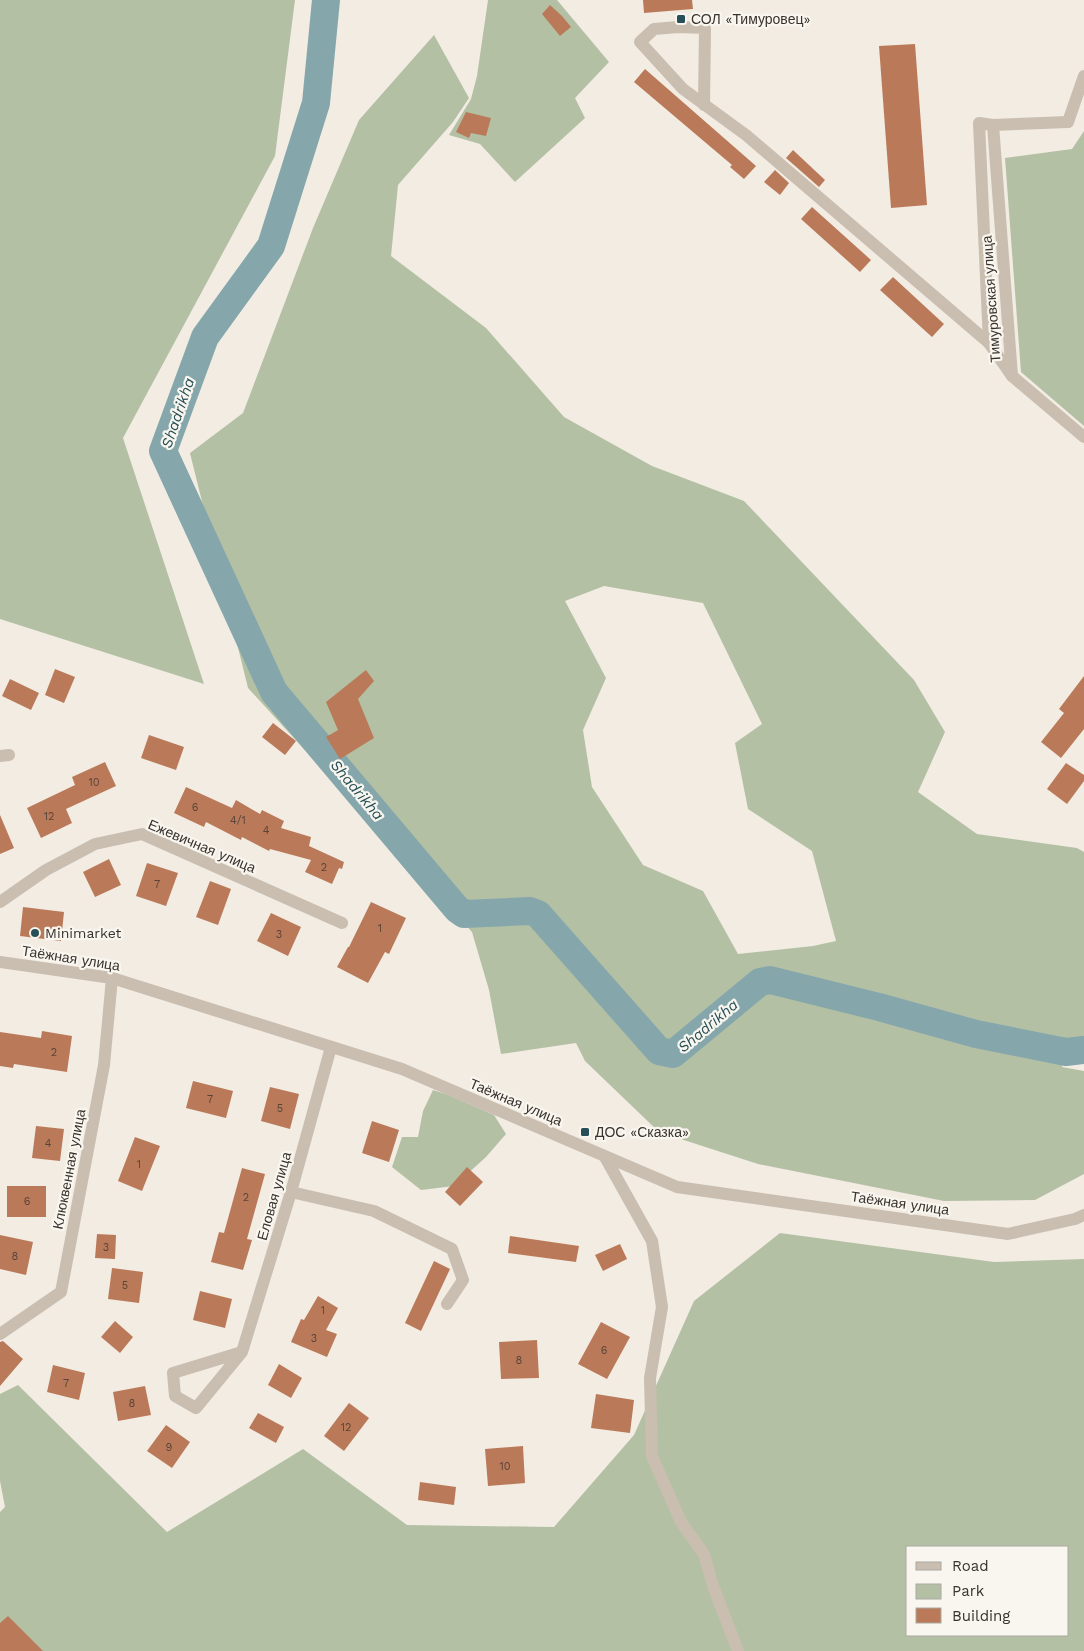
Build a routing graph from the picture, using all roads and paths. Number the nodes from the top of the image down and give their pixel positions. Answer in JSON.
{"nodes":[{"id":1,"x":1084,"y":76,"type":"edge"},
{"id":2,"x":704,"y":105,"type":"junction"},
{"id":3,"x":994,"y":125,"type":"junction"},
{"id":4,"x":989,"y":343,"type":"junction"},
{"id":5,"x":1012,"y":376,"type":"junction"},
{"id":6,"x":1084,"y":437,"type":"edge"},
{"id":7,"x":0,"y":902,"type":"edge"},
{"id":8,"x":342,"y":922,"type":"dead end"},
{"id":9,"x":0,"y":962,"type":"edge"},
{"id":10,"x":112,"y":978,"type":"junction"},
{"id":11,"x":332,"y":1047,"type":"junction"},
{"id":12,"x":605,"y":1157,"type":"junction"},
{"id":13,"x":291,"y":1192,"type":"junction"},
{"id":14,"x":1084,"y":1214,"type":"edge"},
{"id":15,"x":447,"y":1304,"type":"dead end"},
{"id":16,"x":0,"y":1334,"type":"edge"},
{"id":17,"x":242,"y":1352,"type":"junction"},
{"id":18,"x":738,"y":1651,"type":"edge"}],
"edges":[{"from":1,"to":3,"type":"street","name":"Тимуровская улица"},
{"from":2,"to":2,"type":"street"},
{"from":2,"to":4,"type":"street"},
{"from":3,"to":4,"type":"street","name":"Тимуровская улица"},
{"from":3,"to":5,"type":"street","name":"Тимуровская улица"},
{"from":4,"to":5,"type":"street"},
{"from":5,"to":6,"type":"street","name":"Тимуровская улица"},
{"from":7,"to":8,"type":"street","name":"Ежевичная улица"},
{"from":9,"to":10,"type":"street","name":"Таёжная улица"},
{"from":10,"to":11,"type":"street","name":"Таёжная улица"},
{"from":10,"to":16,"type":"street","name":"Клюквенная улица"},
{"from":11,"to":12,"type":"street","name":"Таёжная улица"},
{"from":11,"to":13,"type":"street","name":"Еловая улица"},
{"from":12,"to":14,"type":"street","name":"Таёжная улица"},
{"from":12,"to":18,"type":"street"},
{"from":13,"to":15,"type":"street"},
{"from":13,"to":17,"type":"street","name":"Еловая улица"},
{"from":17,"to":17,"type":"street","name":"Еловая улица"}]}
